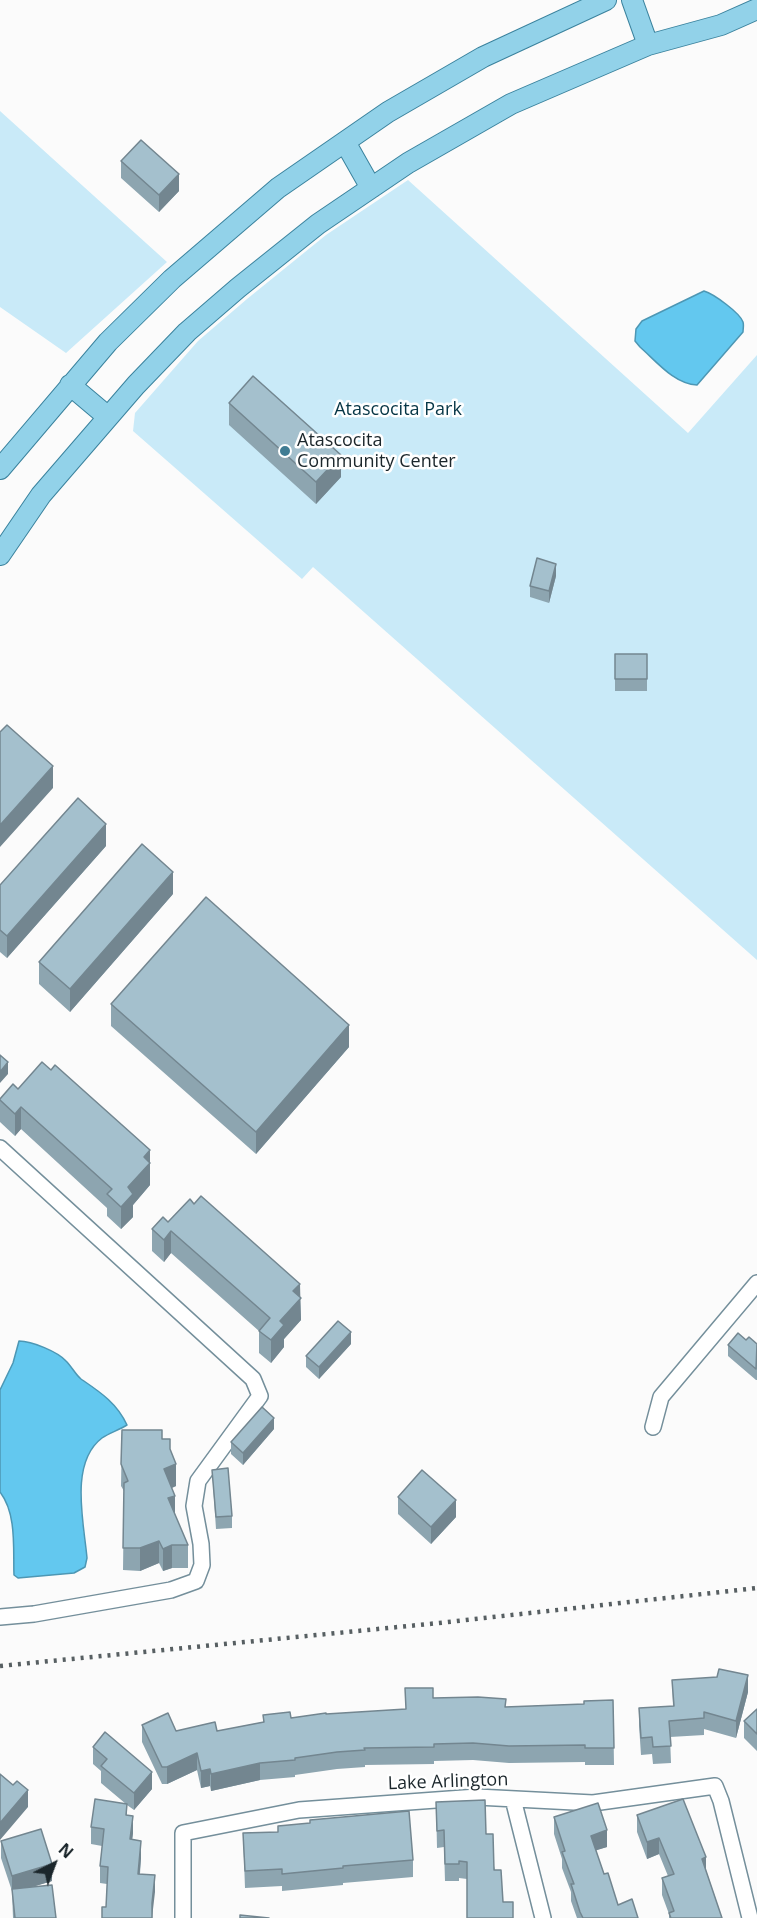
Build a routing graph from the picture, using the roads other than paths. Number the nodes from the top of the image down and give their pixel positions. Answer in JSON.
{"nodes":[{"id":1,"x":606,"y":0,"type":"edge"},
{"id":2,"x":632,"y":0,"type":"edge"},
{"id":3,"x":757,"y":9,"type":"edge"},
{"id":4,"x":648,"y":45,"type":"junction"},
{"id":5,"x":345,"y":142,"type":"junction"},
{"id":6,"x":371,"y":188,"type":"junction"},
{"id":7,"x":70,"y":385,"type":"junction"},
{"id":8,"x":108,"y":417,"type":"junction"},
{"id":9,"x":0,"y":469,"type":"edge"},
{"id":10,"x":0,"y":555,"type":"edge"},
{"id":11,"x":0,"y":1148,"type":"edge"},
{"id":12,"x":757,"y":1283,"type":"edge"},
{"id":13,"x":653,"y":1426,"type":"dead end"},
{"id":14,"x":0,"y":1617,"type":"edge"},
{"id":15,"x":513,"y":1799,"type":"junction"},
{"id":16,"x":183,"y":1918,"type":"edge"},
{"id":17,"x":543,"y":1918,"type":"edge"},
{"id":18,"x":750,"y":1918,"type":"edge"}],
"edges":[{"from":1,"to":5,"type":"main road"},
{"from":2,"to":4,"type":"main road"},
{"from":3,"to":4,"type":"main road"},
{"from":4,"to":6,"type":"main road"},
{"from":5,"to":6,"type":"main road"},
{"from":5,"to":7,"type":"main road"},
{"from":6,"to":8,"type":"main road"},
{"from":7,"to":8,"type":"main road"},
{"from":7,"to":9,"type":"main road"},
{"from":8,"to":10,"type":"main road"},
{"from":11,"to":14,"type":"street"},
{"from":12,"to":13,"type":"street"},
{"from":15,"to":16,"type":"street","name":"Lake Arlington"},
{"from":15,"to":17,"type":"street"},
{"from":15,"to":18,"type":"street","name":"Lake Arlington"}]}
